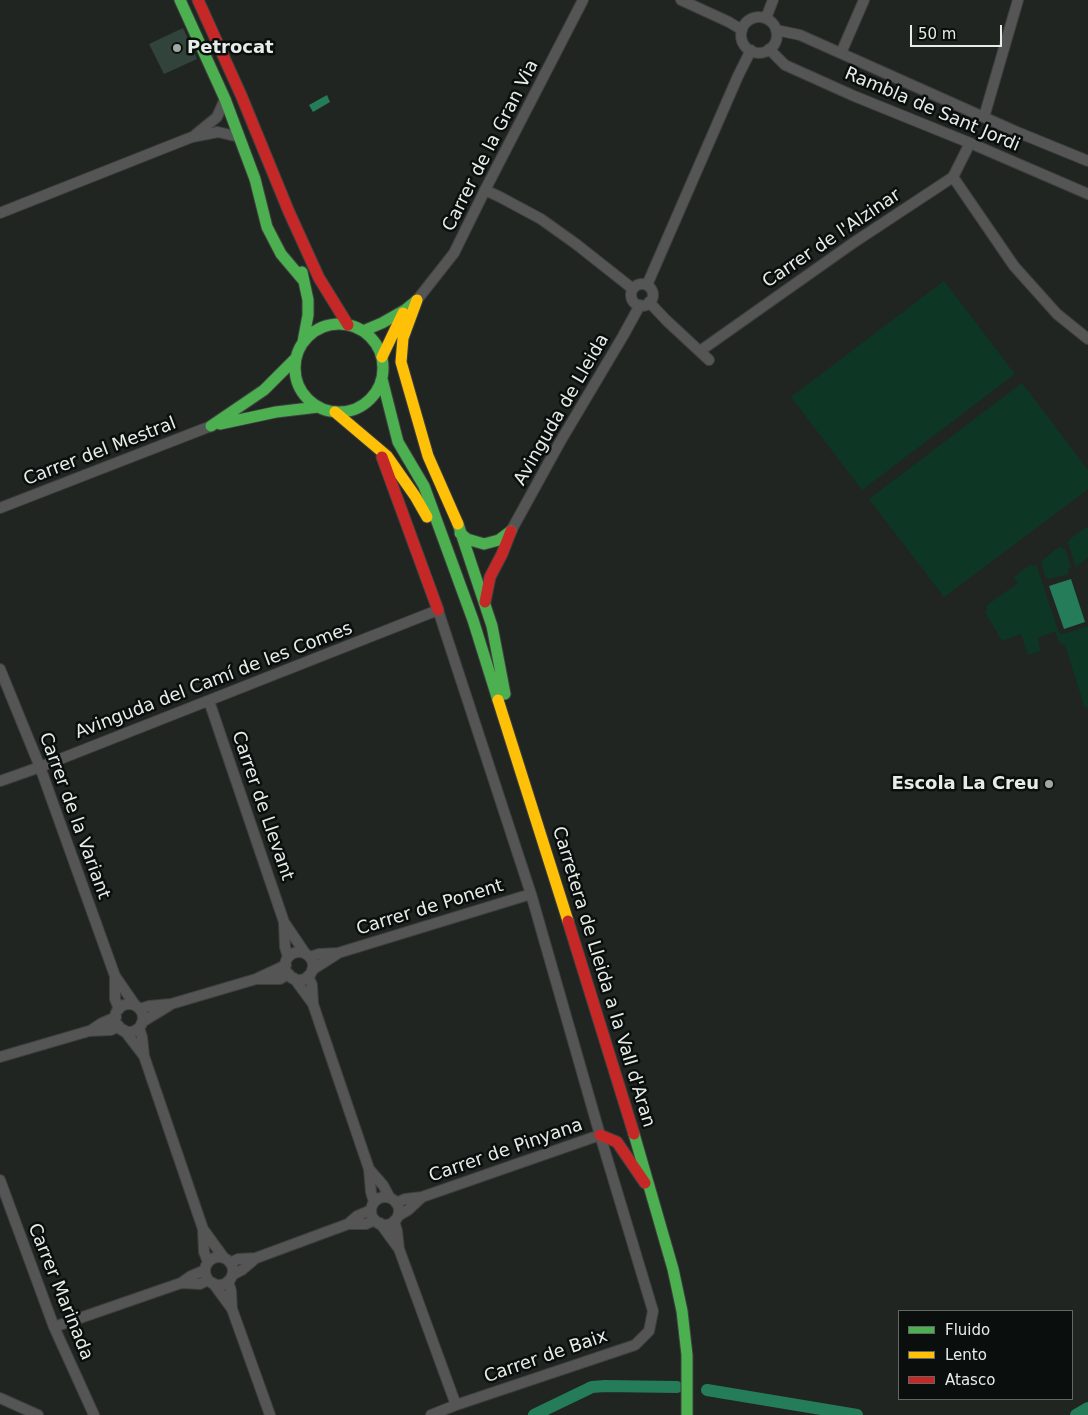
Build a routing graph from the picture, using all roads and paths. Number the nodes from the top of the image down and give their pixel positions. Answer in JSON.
{"nodes":[{"id":1,"x":198,"y":0,"type":"edge"},
{"id":2,"x":584,"y":0,"type":"edge"},
{"id":3,"x":680,"y":0,"type":"edge"},
{"id":4,"x":773,"y":0,"type":"edge"},
{"id":5,"x":864,"y":0,"type":"edge"},
{"id":6,"x":1018,"y":0,"type":"edge"},
{"id":7,"x":180,"y":2,"type":"edge"},
{"id":8,"x":766,"y":18,"type":"junction"},
{"id":9,"x":742,"y":30,"type":"junction"},
{"id":10,"x":776,"y":30,"type":"junction"},
{"id":11,"x":769,"y":49,"type":"junction"},
{"id":12,"x":751,"y":50,"type":"junction"},
{"id":13,"x":841,"y":53,"type":"junction"},
{"id":14,"x":225,"y":99,"type":"junction"},
{"id":15,"x":984,"y":118,"type":"junction"},
{"id":16,"x":192,"y":137,"type":"junction"},
{"id":17,"x":239,"y":137,"type":"junction"},
{"id":18,"x":970,"y":143,"type":"junction"},
{"id":19,"x":1088,"y":161,"type":"edge"},
{"id":20,"x":953,"y":177,"type":"junction"},
{"id":21,"x":485,"y":190,"type":"junction"},
{"id":22,"x":1088,"y":194,"type":"edge"},
{"id":23,"x":290,"y":212,"type":"junction"},
{"id":24,"x":0,"y":213,"type":"edge"},
{"id":25,"x":303,"y":280,"type":"junction"},
{"id":26,"x":647,"y":285,"type":"junction"},
{"id":27,"x":633,"y":289,"type":"junction"},
{"id":28,"x":417,"y":300,"type":"junction"},
{"id":29,"x":644,"y":304,"type":"junction"},
{"id":30,"x":405,"y":310,"type":"junction"},
{"id":31,"x":348,"y":325,"type":"junction"},
{"id":32,"x":363,"y":331,"type":"junction"},
{"id":33,"x":1088,"y":339,"type":"edge"},
{"id":34,"x":303,"y":342,"type":"junction"},
{"id":35,"x":700,"y":352,"type":"junction"},
{"id":36,"x":382,"y":357,"type":"junction"},
{"id":37,"x":296,"y":358,"type":"junction"},
{"id":38,"x":710,"y":360,"type":"dead end"},
{"id":39,"x":382,"y":379,"type":"junction"},
{"id":40,"x":318,"y":407,"type":"junction"},
{"id":41,"x":335,"y":412,"type":"junction"},
{"id":42,"x":211,"y":426,"type":"junction"},
{"id":43,"x":379,"y":449,"type":"junction"},
{"id":44,"x":424,"y":486,"type":"junction"},
{"id":45,"x":0,"y":508,"type":"edge"},
{"id":46,"x":511,"y":531,"type":"junction"},
{"id":47,"x":463,"y":536,"type":"junction"},
{"id":48,"x":450,"y":556,"type":"junction"},
{"id":49,"x":485,"y":603,"type":"junction"},
{"id":50,"x":438,"y":610,"type":"junction"},
{"id":51,"x":0,"y":669,"type":"edge"},
{"id":52,"x":209,"y":701,"type":"junction"},
{"id":53,"x":517,"y":760,"type":"junction"},
{"id":54,"x":40,"y":767,"type":"junction"},
{"id":55,"x":0,"y":781,"type":"edge"},
{"id":56,"x":531,"y":894,"type":"junction"},
{"id":57,"x":284,"y":922,"type":"junction"},
{"id":58,"x":338,"y":953,"type":"junction"},
{"id":59,"x":307,"y":955,"type":"junction"},
{"id":60,"x":289,"y":969,"type":"junction"},
{"id":61,"x":310,"y":973,"type":"junction"},
{"id":62,"x":115,"y":976,"type":"junction"},
{"id":63,"x":171,"y":1004,"type":"junction"},
{"id":64,"x":313,"y":1004,"type":"junction"},
{"id":65,"x":138,"y":1007,"type":"junction"},
{"id":66,"x":119,"y":1021,"type":"junction"},
{"id":67,"x":140,"y":1025,"type":"junction"},
{"id":68,"x":144,"y":1056,"type":"junction"},
{"id":69,"x":0,"y":1057,"type":"edge"},
{"id":70,"x":600,"y":1135,"type":"junction"},
{"id":71,"x":369,"y":1169,"type":"junction"},
{"id":72,"x":0,"y":1180,"type":"edge"},
{"id":73,"x":651,"y":1191,"type":"junction"},
{"id":74,"x":422,"y":1197,"type":"junction"},
{"id":75,"x":393,"y":1200,"type":"junction"},
{"id":76,"x":375,"y":1214,"type":"junction"},
{"id":77,"x":396,"y":1218,"type":"junction"},
{"id":78,"x":203,"y":1229,"type":"junction"},
{"id":79,"x":399,"y":1249,"type":"junction"},
{"id":80,"x":256,"y":1258,"type":"junction"},
{"id":81,"x":227,"y":1260,"type":"junction"},
{"id":82,"x":209,"y":1274,"type":"junction"},
{"id":83,"x":230,"y":1278,"type":"junction"},
{"id":84,"x":232,"y":1309,"type":"junction"},
{"id":85,"x":54,"y":1327,"type":"junction"},
{"id":86,"x":0,"y":1398,"type":"edge"},
{"id":87,"x":456,"y":1405,"type":"junction"},
{"id":88,"x":38,"y":1415,"type":"edge"},
{"id":89,"x":94,"y":1415,"type":"edge"},
{"id":90,"x":270,"y":1415,"type":"edge"},
{"id":91,"x":430,"y":1415,"type":"edge"},
{"id":92,"x":687,"y":1415,"type":"edge"}],
"edges":[{"from":1,"to":23,"type":"main road"},
{"from":2,"to":21,"type":"street","name":"Carrer de la Gran Via"},
{"from":3,"to":9,"type":"street"},
{"from":4,"to":8,"type":"street"},
{"from":5,"to":13,"type":"street"},
{"from":6,"to":15,"type":"street"},
{"from":7,"to":14,"type":"main road"},
{"from":8,"to":9,"type":"street"},
{"from":8,"to":10,"type":"street"},
{"from":9,"to":12,"type":"street"},
{"from":10,"to":11,"type":"street"},
{"from":10,"to":13,"type":"street","name":"Rambla de Sant Jordi"},
{"from":11,"to":12,"type":"street"},
{"from":11,"to":18,"type":"street","name":"Rambla de Sant Jordi"},
{"from":12,"to":26,"type":"street"},
{"from":13,"to":15,"type":"street","name":"Rambla de Sant Jordi"},
{"from":14,"to":16,"type":"street"},
{"from":14,"to":17,"type":"main road"},
{"from":15,"to":19,"type":"street","name":"Rambla de Sant Jordi"},
{"from":16,"to":17,"type":"street"},
{"from":16,"to":24,"type":"street"},
{"from":17,"to":25,"type":"main road"},
{"from":18,"to":20,"type":"street","name":"Carrer de l'Alzinar"},
{"from":18,"to":22,"type":"street","name":"Rambla de Sant Jordi"},
{"from":20,"to":33,"type":"street"},
{"from":20,"to":35,"type":"street","name":"Carrer de l'Alzinar"},
{"from":21,"to":27,"type":"street"},
{"from":21,"to":28,"type":"street","name":"Carrer de la Gran Via"},
{"from":23,"to":25,"type":"main road"},
{"from":23,"to":31,"type":"main road"},
{"from":25,"to":34,"type":"main road"},
{"from":26,"to":27,"type":"street"},
{"from":26,"to":29,"type":"street"},
{"from":27,"to":29,"type":"street"},
{"from":28,"to":30,"type":"main road"},
{"from":28,"to":47,"type":"main road"},
{"from":29,"to":35,"type":"street"},
{"from":29,"to":46,"type":"street","name":"Avinguda de Lleida"},
{"from":30,"to":32,"type":"main road"},
{"from":30,"to":36,"type":"main road"},
{"from":31,"to":32,"type":"main road"},
{"from":31,"to":34,"type":"main road"},
{"from":32,"to":36,"type":"main road"},
{"from":34,"to":37,"type":"main road"},
{"from":35,"to":38,"type":"street"},
{"from":36,"to":39,"type":"main road"},
{"from":37,"to":40,"type":"main road"},
{"from":37,"to":42,"type":"main road"},
{"from":39,"to":41,"type":"main road"},
{"from":39,"to":44,"type":"main road"},
{"from":40,"to":41,"type":"main road"},
{"from":40,"to":42,"type":"main road"},
{"from":41,"to":43,"type":"main road"},
{"from":42,"to":45,"type":"street","name":"Carrer del Mestral"},
{"from":43,"to":48,"type":"main road"},
{"from":43,"to":50,"type":"main road"},
{"from":44,"to":47,"type":"main road"},
{"from":44,"to":48,"type":"main road"},
{"from":46,"to":47,"type":"main road"},
{"from":46,"to":49,"type":"main road"},
{"from":47,"to":49,"type":"main road"},
{"from":48,"to":53,"type":"main road","name":"Carretera de Lleida a la Vall d'Aran"},
{"from":49,"to":53,"type":"main road"},
{"from":50,"to":52,"type":"street","name":"Avinguda del Camí de les Comes"},
{"from":50,"to":56,"type":"street"},
{"from":51,"to":54,"type":"street","name":"Carrer de la Variant"},
{"from":52,"to":54,"type":"street","name":"Avinguda del Camí de les Comes"},
{"from":52,"to":57,"type":"street","name":"Carrer de Llevant"},
{"from":53,"to":73,"type":"main road","name":"Carretera de Lleida a la Vall d'Aran"},
{"from":54,"to":55,"type":"street","name":"Avinguda del Camí de les Comes"},
{"from":54,"to":62,"type":"street","name":"Carrer de la Variant"},
{"from":56,"to":58,"type":"street","name":"Carrer de Ponent"},
{"from":56,"to":70,"type":"street"},
{"from":57,"to":59,"type":"street","name":"Carrer de Llevant"},
{"from":57,"to":60,"type":"street","name":"Carrer de Llevant"},
{"from":58,"to":59,"type":"street","name":"Carrer de Ponent"},
{"from":58,"to":61,"type":"street","name":"Carrer de Ponent"},
{"from":59,"to":60,"type":"street"},
{"from":59,"to":61,"type":"street"},
{"from":60,"to":61,"type":"street"},
{"from":60,"to":63,"type":"street"},
{"from":60,"to":64,"type":"street","name":"Carrer de Llevant"},
{"from":61,"to":64,"type":"street","name":"Carrer de Llevant"},
{"from":62,"to":65,"type":"street","name":"Carrer de la Variant"},
{"from":62,"to":66,"type":"street","name":"Carrer de la Variant"},
{"from":63,"to":65,"type":"street"},
{"from":63,"to":67,"type":"street"},
{"from":64,"to":71,"type":"street","name":"Carrer de Llevant"},
{"from":65,"to":66,"type":"street"},
{"from":65,"to":67,"type":"street"},
{"from":66,"to":67,"type":"street"},
{"from":66,"to":68,"type":"street","name":"Carrer de la Variant"},
{"from":66,"to":69,"type":"street"},
{"from":67,"to":68,"type":"street","name":"Carrer de la Variant"},
{"from":68,"to":78,"type":"street","name":"Carrer de la Variant"},
{"from":70,"to":73,"type":"main road"},
{"from":70,"to":74,"type":"street","name":"Carrer de Pinyana"},
{"from":70,"to":87,"type":"street","name":"Carrer de Baix"},
{"from":71,"to":75,"type":"street","name":"Carrer de Llevant"},
{"from":71,"to":76,"type":"street","name":"Carrer de Llevant"},
{"from":72,"to":85,"type":"street","name":"Carrer Marinada"},
{"from":73,"to":92,"type":"main road","name":"Carretera de Lleida a la Vall d'Aran"},
{"from":74,"to":75,"type":"street","name":"Carrer de Pinyana"},
{"from":74,"to":77,"type":"street","name":"Carrer de Pinyana"},
{"from":75,"to":76,"type":"street"},
{"from":75,"to":77,"type":"street"},
{"from":76,"to":77,"type":"street"},
{"from":76,"to":79,"type":"street","name":"Carrer de Llevant"},
{"from":76,"to":80,"type":"street"},
{"from":77,"to":79,"type":"street","name":"Carrer de Llevant"},
{"from":78,"to":81,"type":"street","name":"Carrer de la Variant"},
{"from":78,"to":82,"type":"street","name":"Carrer de la Variant"},
{"from":79,"to":87,"type":"street","name":"Carrer de Llevant"},
{"from":80,"to":81,"type":"street"},
{"from":80,"to":83,"type":"street"},
{"from":81,"to":82,"type":"street"},
{"from":81,"to":83,"type":"street"},
{"from":82,"to":83,"type":"street"},
{"from":82,"to":84,"type":"street","name":"Carrer de la Variant"},
{"from":82,"to":85,"type":"street"},
{"from":83,"to":84,"type":"street","name":"Carrer de la Variant"},
{"from":84,"to":90,"type":"street","name":"Carrer de la Variant"},
{"from":85,"to":89,"type":"street","name":"Carrer Marinada"},
{"from":86,"to":88,"type":"street"},
{"from":87,"to":91,"type":"street","name":"Carrer de Baix"}]}
